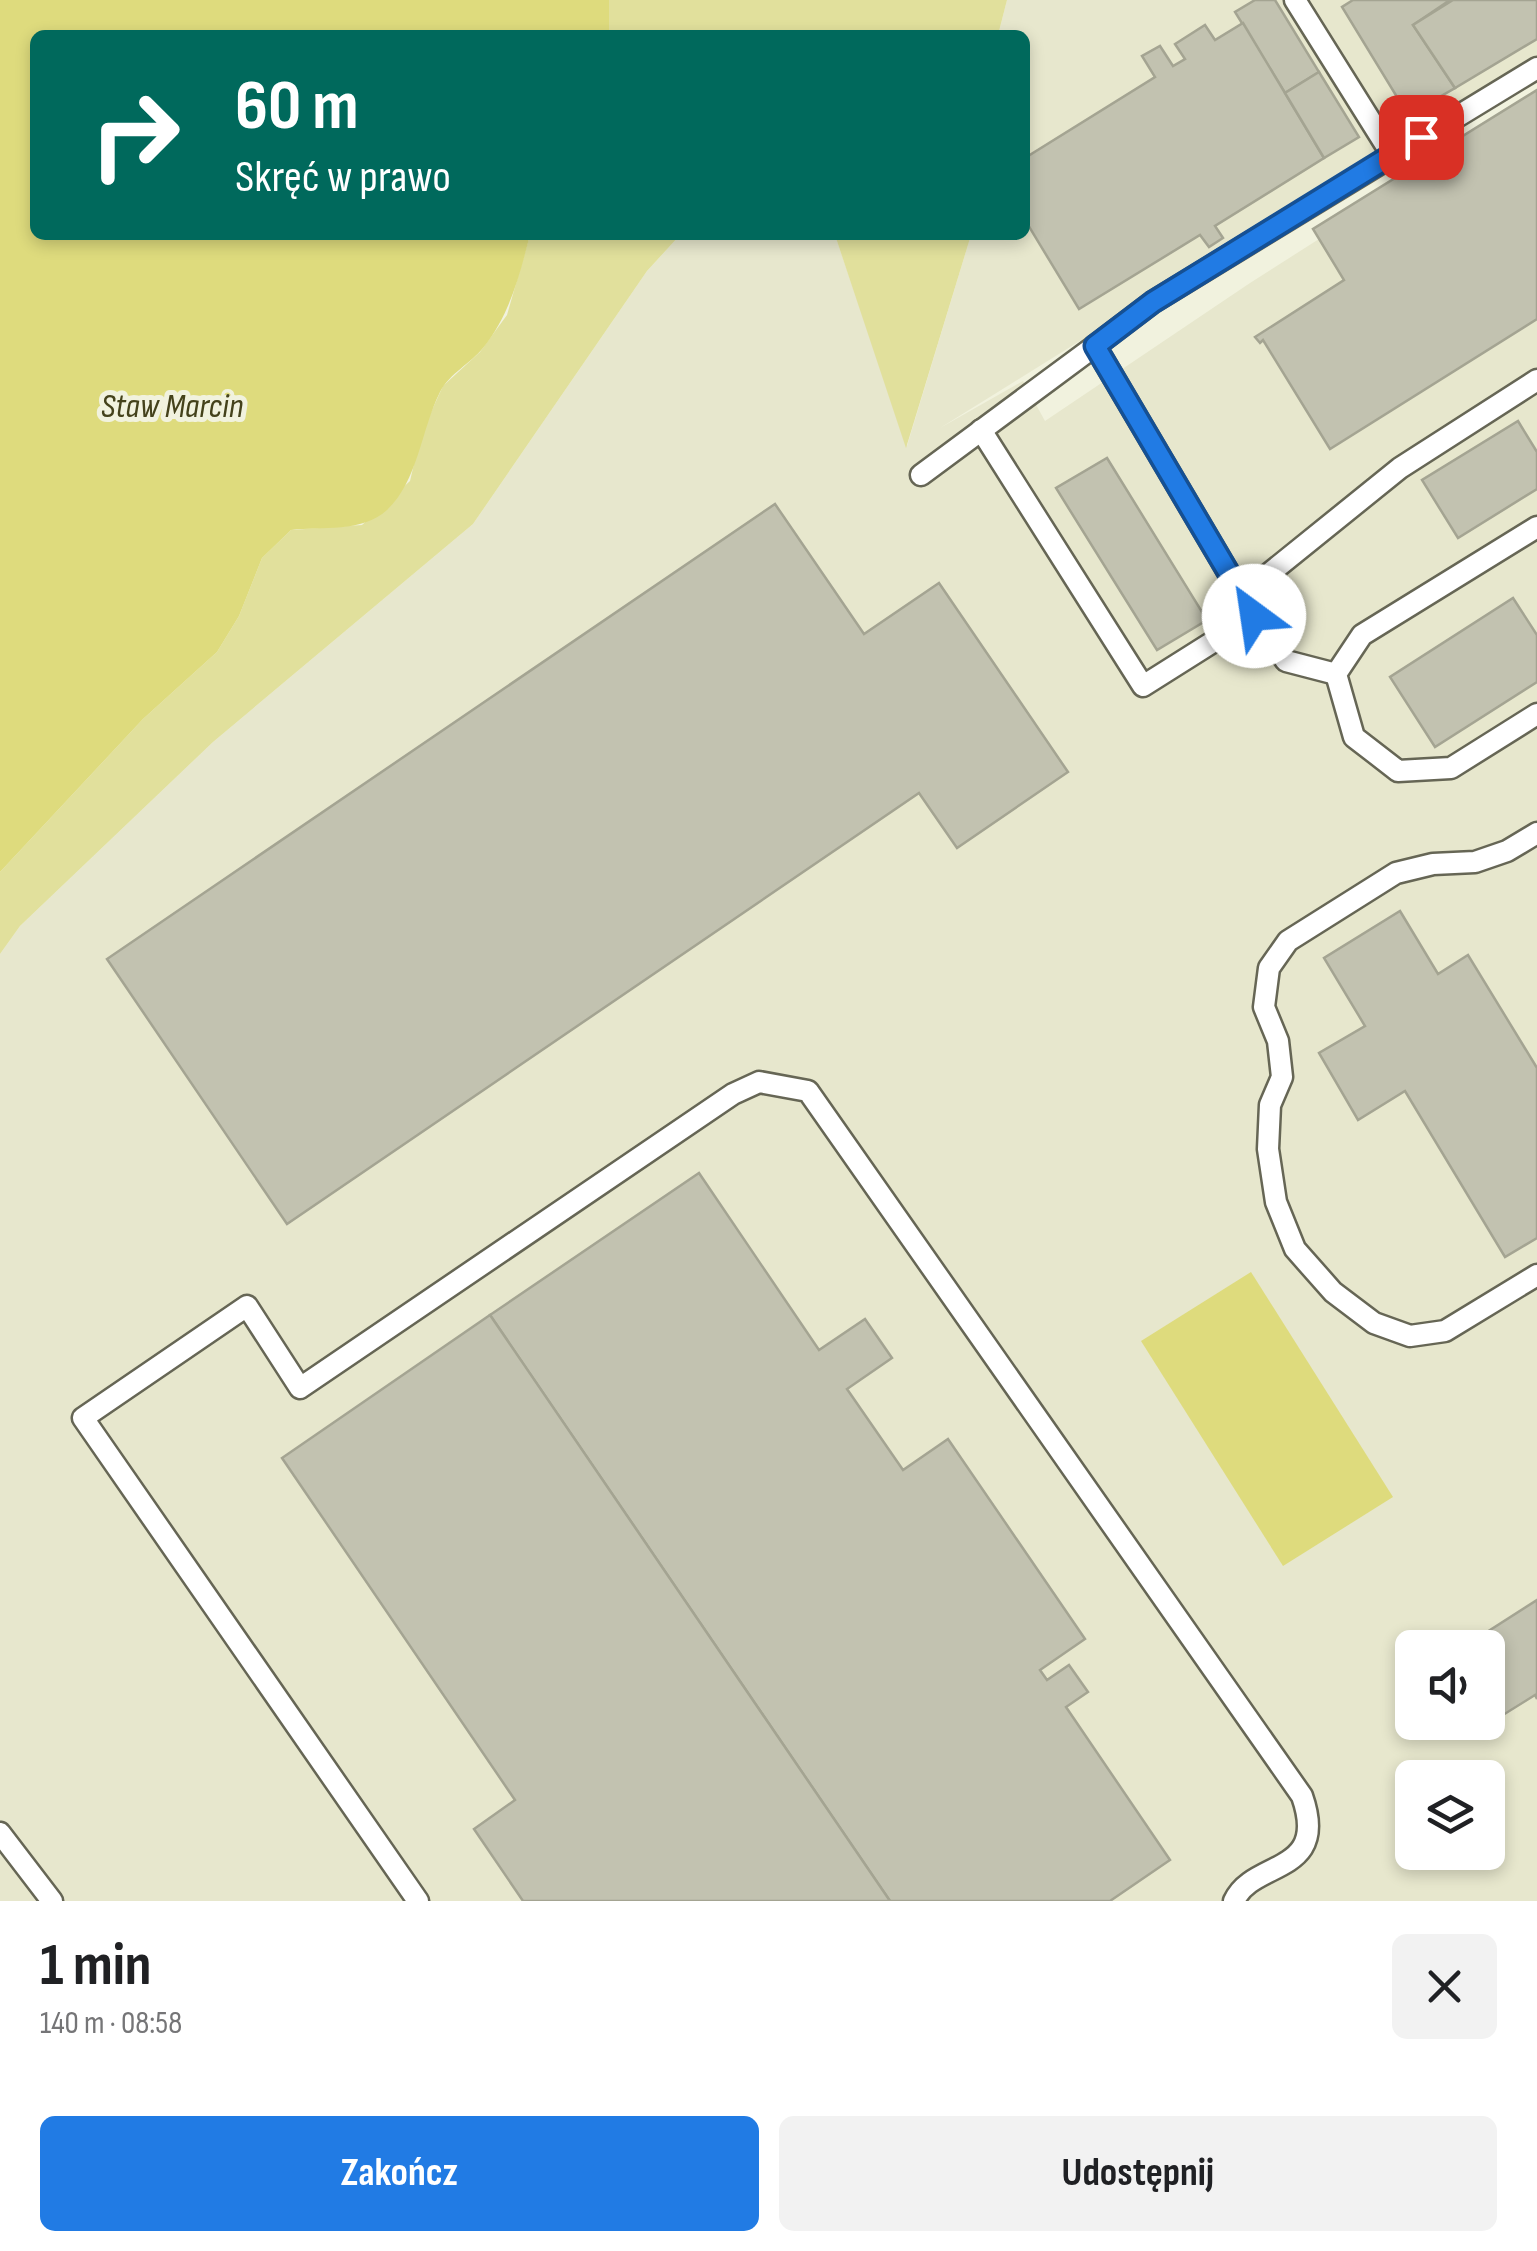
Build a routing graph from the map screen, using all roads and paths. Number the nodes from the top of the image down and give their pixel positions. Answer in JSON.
{"nodes":[{"id":1,"x":1295,"y":0,"type":"edge"},
{"id":2,"x":1537,"y":68,"type":"edge"},
{"id":3,"x":1392,"y":155,"type":"junction"},
{"id":4,"x":1095,"y":346,"type":"junction"},
{"id":5,"x":1537,"y":380,"type":"edge"},
{"id":6,"x":981,"y":430,"type":"junction"},
{"id":7,"x":921,"y":475,"type":"dead end"},
{"id":8,"x":1537,"y":527,"type":"edge"},
{"id":9,"x":1254,"y":616,"type":"junction"},
{"id":10,"x":1336,"y":674,"type":"junction"},
{"id":11,"x":1537,"y":714,"type":"edge"},
{"id":12,"x":1537,"y":833,"type":"edge"},
{"id":13,"x":1537,"y":1275,"type":"edge"},
{"id":14,"x":0,"y":1833,"type":"edge"},
{"id":15,"x":52,"y":1901,"type":"edge"},
{"id":16,"x":418,"y":1901,"type":"edge"},
{"id":17,"x":1234,"y":1901,"type":"edge"}],
"edges":[{"from":1,"to":3,"type":"lane"},
{"from":2,"to":3,"type":"lane"},
{"from":3,"to":4,"type":"lane"},
{"from":4,"to":6,"type":"lane"},
{"from":4,"to":9,"type":"lane"},
{"from":5,"to":9,"type":"lane"},
{"from":6,"to":7,"type":"lane"},
{"from":6,"to":9,"type":"lane"},
{"from":8,"to":10,"type":"lane"},
{"from":9,"to":10,"type":"lane"},
{"from":10,"to":11,"type":"lane"},
{"from":12,"to":13,"type":"lane"},
{"from":14,"to":15,"type":"lane"},
{"from":16,"to":17,"type":"lane"}]}
